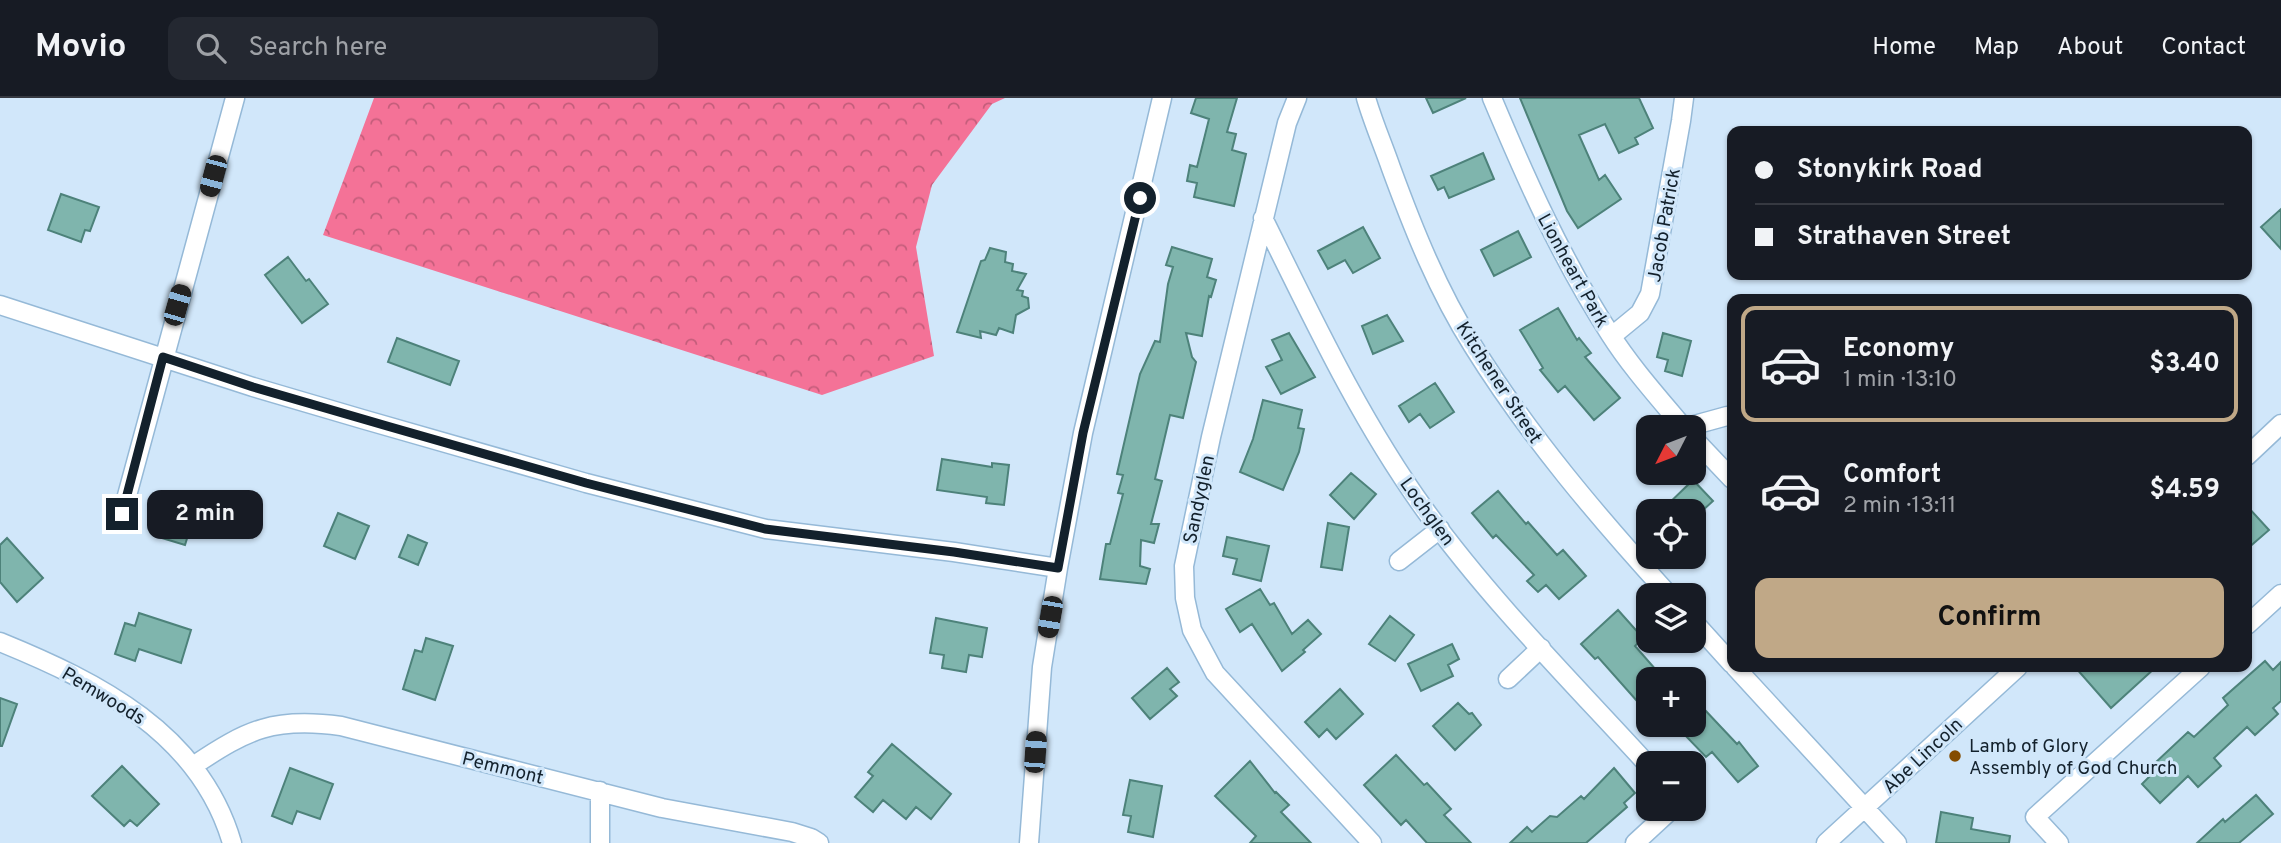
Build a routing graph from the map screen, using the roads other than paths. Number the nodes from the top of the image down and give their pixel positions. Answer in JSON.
{"nodes":[{"id":1,"x":235,"y":98,"type":"edge"},
{"id":2,"x":1163,"y":98,"type":"edge"},
{"id":3,"x":1297,"y":98,"type":"edge"},
{"id":4,"x":1366,"y":98,"type":"edge"},
{"id":5,"x":1492,"y":98,"type":"edge"},
{"id":6,"x":1684,"y":98,"type":"edge"},
{"id":7,"x":1263,"y":218,"type":"junction"},
{"id":8,"x":0,"y":305,"type":"edge"},
{"id":9,"x":1612,"y":336,"type":"junction"},
{"id":10,"x":163,"y":357,"type":"junction"},
{"id":11,"x":1675,"y":415,"type":"edge"},
{"id":12,"x":1727,"y":416,"type":"edge"},
{"id":13,"x":1706,"y":422,"type":"edge"},
{"id":14,"x":2280,"y":427,"type":"edge"},
{"id":15,"x":1706,"y":452,"type":"edge"},
{"id":16,"x":2252,"y":452,"type":"edge"},
{"id":17,"x":1727,"y":474,"type":"edge"},
{"id":18,"x":122,"y":514,"type":"dead end"},
{"id":19,"x":1440,"y":529,"type":"junction"},
{"id":20,"x":1399,"y":561,"type":"dead end"},
{"id":21,"x":1058,"y":568,"type":"junction"},
{"id":22,"x":1658,"y":583,"type":"edge"},
{"id":23,"x":2281,"y":594,"type":"edge"},
{"id":24,"x":2252,"y":620,"type":"edge"},
{"id":25,"x":1706,"y":635,"type":"edge"},
{"id":26,"x":0,"y":642,"type":"edge"},
{"id":27,"x":1541,"y":648,"type":"junction"},
{"id":28,"x":1727,"y":657,"type":"edge"},
{"id":29,"x":1740,"y":672,"type":"edge"},
{"id":30,"x":2013,"y":672,"type":"edge"},
{"id":31,"x":2195,"y":672,"type":"edge"},
{"id":32,"x":1508,"y":679,"type":"dead end"},
{"id":33,"x":1636,"y":752,"type":"edge"},
{"id":34,"x":193,"y":766,"type":"junction"},
{"id":35,"x":600,"y":791,"type":"junction"},
{"id":36,"x":1865,"y":808,"type":"junction"},
{"id":37,"x":1659,"y":821,"type":"edge"},
{"id":38,"x":232,"y":843,"type":"edge"},
{"id":39,"x":600,"y":843,"type":"edge"},
{"id":40,"x":820,"y":843,"type":"edge"},
{"id":41,"x":1029,"y":843,"type":"edge"},
{"id":42,"x":1372,"y":843,"type":"edge"},
{"id":43,"x":1635,"y":843,"type":"edge"},
{"id":44,"x":1826,"y":843,"type":"edge"},
{"id":45,"x":1897,"y":843,"type":"edge"},
{"id":46,"x":2059,"y":843,"type":"edge"}],
"edges":[{"from":1,"to":10,"type":"street"},
{"from":2,"to":21,"type":"street"},
{"from":3,"to":7,"type":"street","name":"Sandyglen"},
{"from":4,"to":22,"type":"street","name":"Kitchener Street"},
{"from":5,"to":9,"type":"street","name":"Lionheart Park"},
{"from":6,"to":9,"type":"street","name":"Jacob Patrick"},
{"from":7,"to":19,"type":"street","name":"Lochglen"},
{"from":7,"to":42,"type":"street","name":"Sandyglen"},
{"from":8,"to":10,"type":"street"},
{"from":9,"to":11,"type":"street","name":"Lionheart Park"},
{"from":10,"to":18,"type":"street"},
{"from":10,"to":21,"type":"street"},
{"from":12,"to":13,"type":"street","name":"Lionheart Park"},
{"from":14,"to":16,"type":"street"},
{"from":15,"to":17,"type":"street"},
{"from":19,"to":20,"type":"street"},
{"from":19,"to":27,"type":"street","name":"Lochglen"},
{"from":21,"to":41,"type":"street"},
{"from":23,"to":24,"type":"street"},
{"from":25,"to":28,"type":"street"},
{"from":26,"to":34,"type":"street","name":"Pemwoods"},
{"from":27,"to":32,"type":"street"},
{"from":27,"to":33,"type":"street","name":"Lochglen"},
{"from":29,"to":36,"type":"street"},
{"from":30,"to":36,"type":"street","name":"Abe Lincoln"},
{"from":31,"to":46,"type":"street"},
{"from":34,"to":35,"type":"street","name":"Pemmont"},
{"from":34,"to":38,"type":"street","name":"Pemwoods"},
{"from":35,"to":39,"type":"street"},
{"from":35,"to":40,"type":"street","name":"Pemmont"},
{"from":36,"to":44,"type":"street","name":"Abe Lincoln"},
{"from":36,"to":45,"type":"street"},
{"from":37,"to":43,"type":"street"}]}
